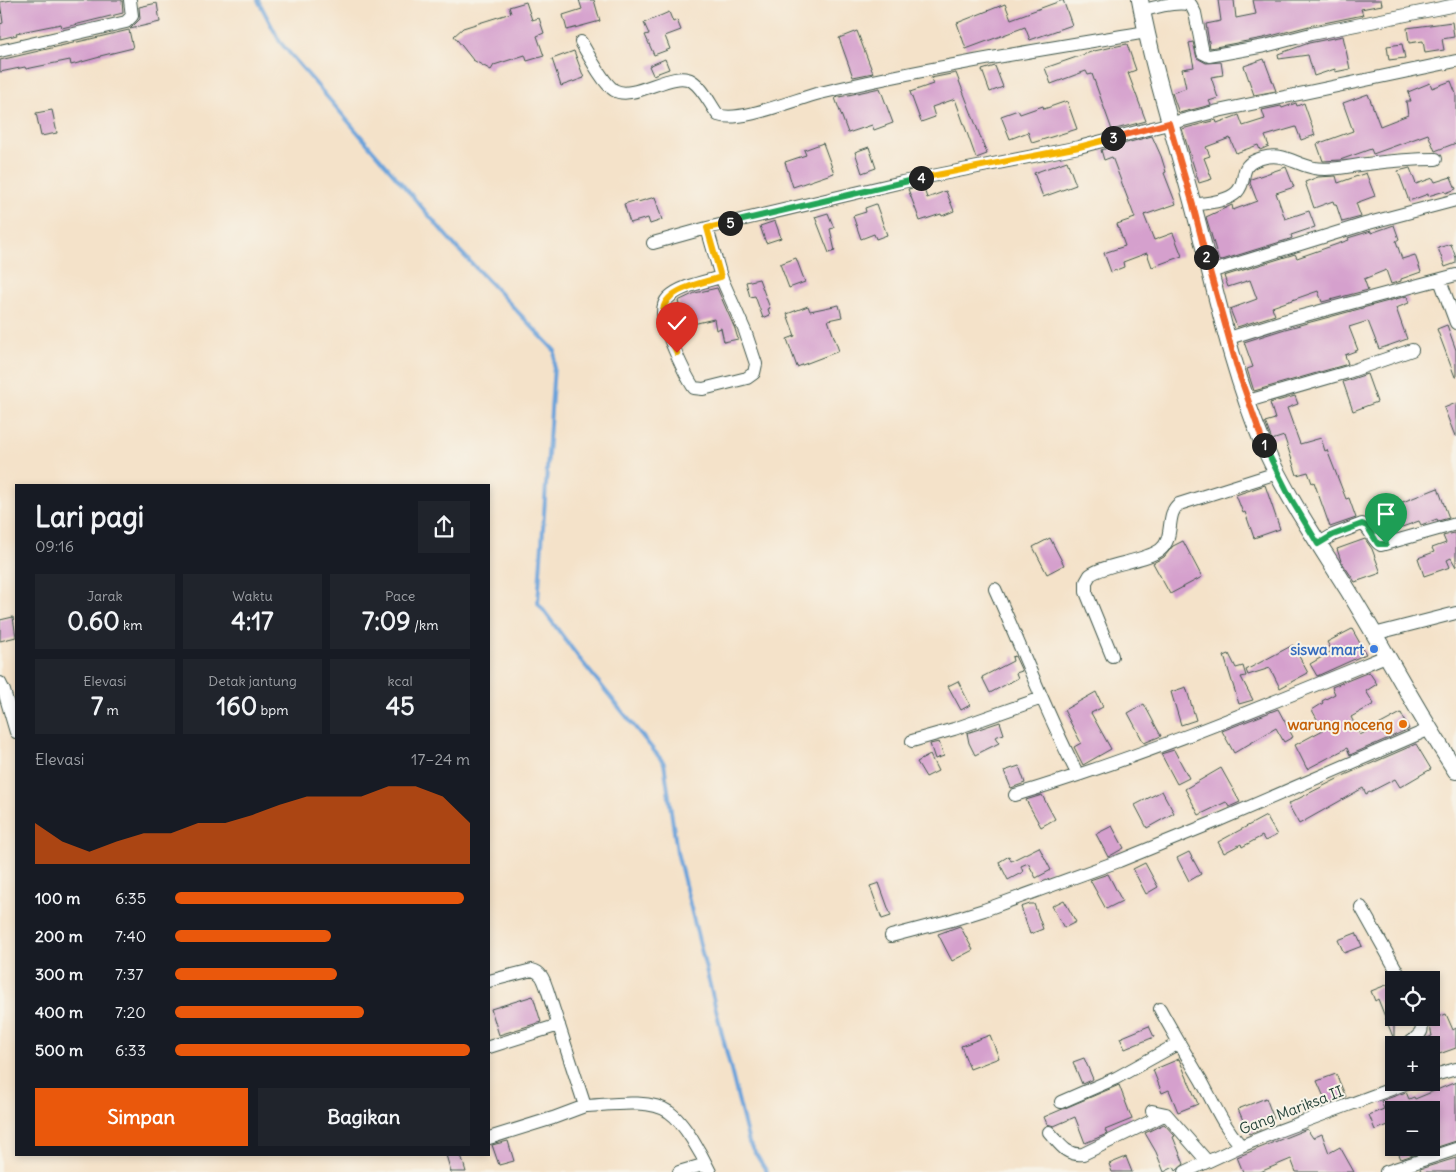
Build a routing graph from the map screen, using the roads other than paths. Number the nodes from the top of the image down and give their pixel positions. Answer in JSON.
{"nodes":[{"id":1,"x":130,"y":0,"type":"edge"},
{"id":2,"x":1141,"y":5,"type":"edge"},
{"id":3,"x":1456,"y":5,"type":"edge"},
{"id":4,"x":1148,"y":32,"type":"junction"},
{"id":5,"x":581,"y":42,"type":"dead end"},
{"id":6,"x":0,"y":51,"type":"edge"},
{"id":7,"x":1456,"y":61,"type":"edge"},
{"id":8,"x":1169,"y":123,"type":"junction"},
{"id":9,"x":1436,"y":159,"type":"dead end"},
{"id":10,"x":1456,"y":200,"type":"edge"},
{"id":11,"x":1193,"y":205,"type":"junction"},
{"id":12,"x":707,"y":228,"type":"junction"},
{"id":13,"x":653,"y":243,"type":"dead end"},
{"id":14,"x":1210,"y":272,"type":"junction"},
{"id":15,"x":1456,"y":274,"type":"edge"},
{"id":16,"x":721,"y":277,"type":"junction"},
{"id":17,"x":1440,"y":280,"type":"junction"},
{"id":18,"x":1456,"y":323,"type":"edge"},
{"id":19,"x":1229,"y":338,"type":"junction"},
{"id":20,"x":1412,"y":350,"type":"dead end"},
{"id":21,"x":1248,"y":401,"type":"junction"},
{"id":22,"x":1277,"y":473,"type":"junction"},
{"id":23,"x":1456,"y":524,"type":"edge"},
{"id":24,"x":1318,"y":544,"type":"junction"},
{"id":25,"x":995,"y":589,"type":"dead end"},
{"id":26,"x":1456,"y":612,"type":"edge"},
{"id":27,"x":1374,"y":634,"type":"junction"},
{"id":28,"x":1112,"y":656,"type":"dead end"},
{"id":29,"x":1386,"y":656,"type":"junction"},
{"id":30,"x":0,"y":683,"type":"edge"},
{"id":31,"x":1042,"y":698,"type":"junction"},
{"id":32,"x":15,"y":729,"type":"edge"},
{"id":33,"x":1430,"y":729,"type":"junction"},
{"id":34,"x":912,"y":741,"type":"dead end"},
{"id":35,"x":1456,"y":771,"type":"edge"},
{"id":36,"x":1078,"y":775,"type":"junction"},
{"id":37,"x":1015,"y":795,"type":"dead end"},
{"id":38,"x":1361,"y":906,"type":"dead end"},
{"id":39,"x":891,"y":936,"type":"dead end"},
{"id":40,"x":1397,"y":971,"type":"edge"},
{"id":41,"x":490,"y":982,"type":"edge"},
{"id":42,"x":1160,"y":1009,"type":"dead end"},
{"id":43,"x":559,"y":1025,"type":"junction"},
{"id":44,"x":1179,"y":1043,"type":"junction"},
{"id":45,"x":490,"y":1047,"type":"edge"},
{"id":46,"x":1456,"y":1069,"type":"edge"},
{"id":47,"x":1440,"y":1073,"type":"edge"},
{"id":48,"x":1386,"y":1091,"type":"edge"},
{"id":49,"x":1061,"y":1102,"type":"dead end"},
{"id":50,"x":585,"y":1106,"type":"junction"},
{"id":51,"x":1152,"y":1110,"type":"dead end"},
{"id":52,"x":1166,"y":1114,"type":"junction"},
{"id":53,"x":1049,"y":1132,"type":"dead end"},
{"id":54,"x":490,"y":1138,"type":"edge"},
{"id":55,"x":1241,"y":1146,"type":"junction"},
{"id":56,"x":1456,"y":1149,"type":"edge"},
{"id":57,"x":1207,"y":1161,"type":"junction"},
{"id":58,"x":708,"y":1168,"type":"edge"},
{"id":59,"x":679,"y":1172,"type":"edge"},
{"id":60,"x":1185,"y":1172,"type":"edge"},
{"id":61,"x":1386,"y":1172,"type":"edge"}],
"edges":[{"from":1,"to":6,"type":"street"},
{"from":2,"to":3,"type":"street"},
{"from":2,"to":4,"type":"street"},
{"from":4,"to":5,"type":"street"},
{"from":4,"to":8,"type":"street"},
{"from":7,"to":8,"type":"street"},
{"from":8,"to":11,"type":"street"},
{"from":8,"to":12,"type":"street"},
{"from":9,"to":11,"type":"street"},
{"from":10,"to":14,"type":"street"},
{"from":11,"to":14,"type":"street"},
{"from":12,"to":13,"type":"street"},
{"from":12,"to":16,"type":"street"},
{"from":14,"to":19,"type":"street"},
{"from":15,"to":17,"type":"street"},
{"from":16,"to":16,"type":"street"},
{"from":17,"to":18,"type":"street"},
{"from":17,"to":19,"type":"street"},
{"from":19,"to":21,"type":"street"},
{"from":20,"to":21,"type":"street"},
{"from":21,"to":22,"type":"street"},
{"from":22,"to":24,"type":"street"},
{"from":22,"to":28,"type":"street"},
{"from":23,"to":24,"type":"street"},
{"from":24,"to":27,"type":"street"},
{"from":25,"to":31,"type":"street"},
{"from":26,"to":27,"type":"street"},
{"from":27,"to":29,"type":"street"},
{"from":29,"to":33,"type":"street"},
{"from":29,"to":36,"type":"street"},
{"from":30,"to":32,"type":"street"},
{"from":31,"to":34,"type":"street"},
{"from":31,"to":36,"type":"street"},
{"from":33,"to":35,"type":"street"},
{"from":33,"to":39,"type":"street"},
{"from":36,"to":37,"type":"street"},
{"from":38,"to":40,"type":"street"},
{"from":41,"to":43,"type":"street"},
{"from":42,"to":44,"type":"street"},
{"from":43,"to":45,"type":"street"},
{"from":43,"to":50,"type":"street"},
{"from":44,"to":49,"type":"street"},
{"from":44,"to":55,"type":"street"},
{"from":46,"to":47,"type":"street"},
{"from":48,"to":55,"type":"street","name":"Gang Mariksa II"},
{"from":50,"to":54,"type":"street"},
{"from":50,"to":58,"type":"street"},
{"from":51,"to":52,"type":"street"},
{"from":52,"to":53,"type":"street"},
{"from":52,"to":57,"type":"street"},
{"from":55,"to":57,"type":"street","name":"Gang Mariksa II"},
{"from":56,"to":61,"type":"street"},
{"from":57,"to":60,"type":"street","name":"Gang Mariksa II"},
{"from":58,"to":59,"type":"street"}]}
